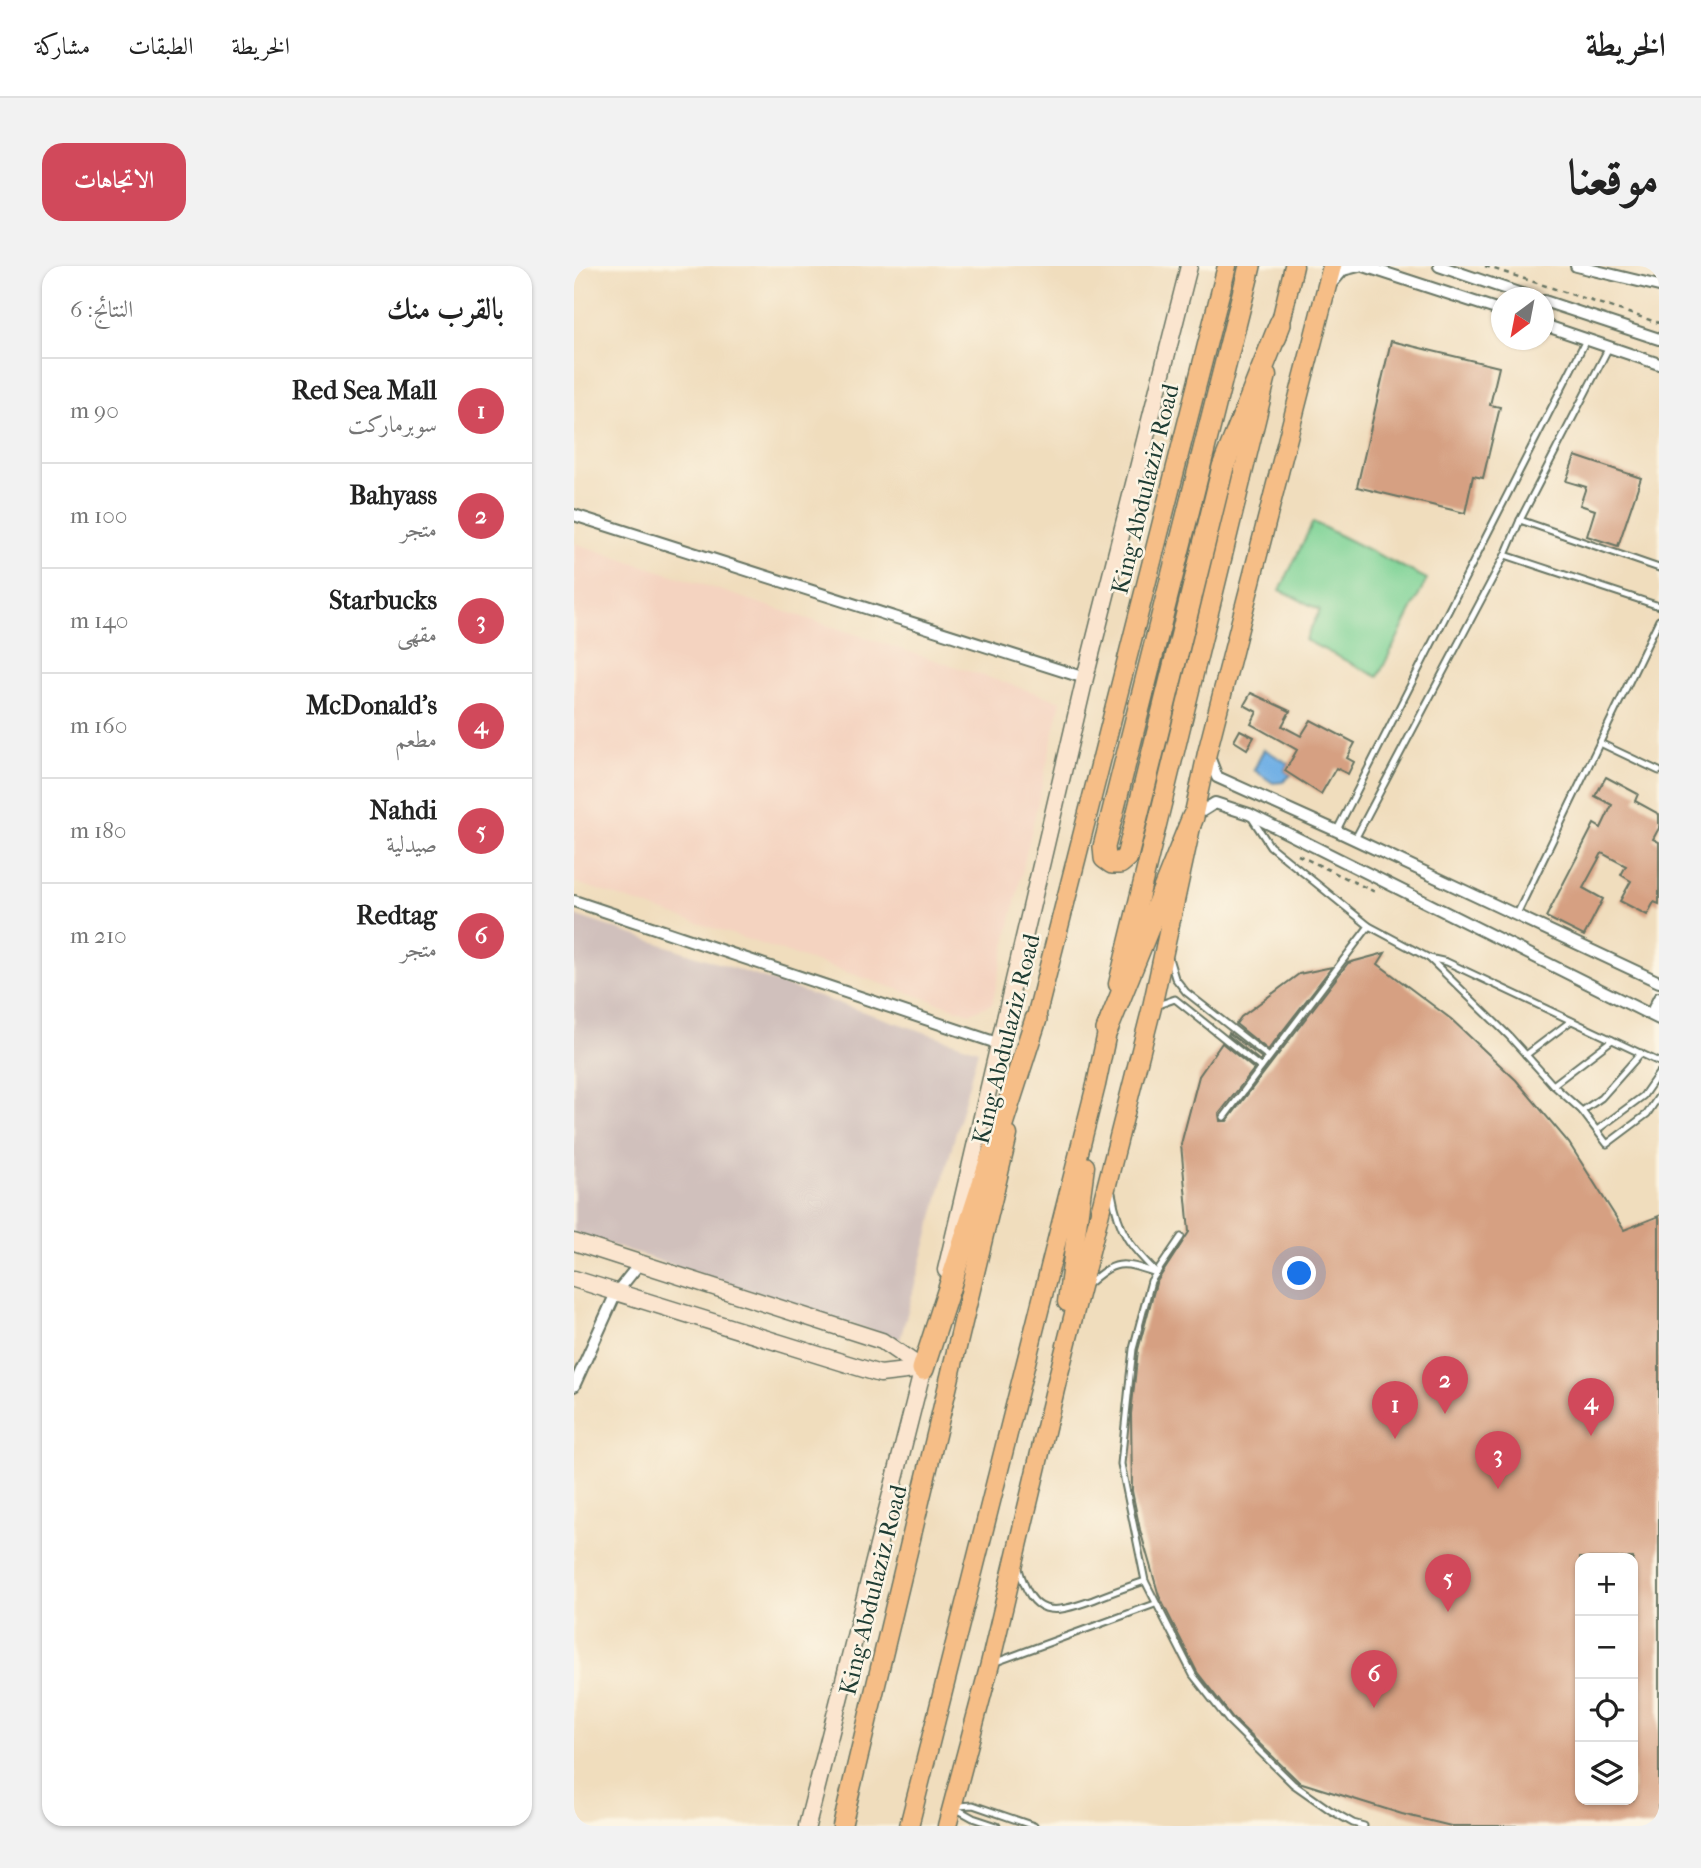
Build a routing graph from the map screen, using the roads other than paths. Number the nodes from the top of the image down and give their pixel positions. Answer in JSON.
{"nodes":[{"id":1,"x":1189,"y":266,"type":"edge"},
{"id":2,"x":1227,"y":266,"type":"edge"},
{"id":3,"x":1250,"y":266,"type":"edge"},
{"id":4,"x":1294,"y":266,"type":"edge"},
{"id":5,"x":1332,"y":266,"type":"edge"},
{"id":6,"x":1361,"y":266,"type":"edge"},
{"id":7,"x":1439,"y":266,"type":"edge"},
{"id":8,"x":1576,"y":266,"type":"edge"},
{"id":9,"x":1374,"y":268,"type":"edge"},
{"id":10,"x":1659,"y":286,"type":"edge"},
{"id":11,"x":1501,"y":287,"type":"edge"},
{"id":12,"x":1326,"y":288,"type":"junction"},
{"id":13,"x":1554,"y":304,"type":"edge"},
{"id":14,"x":1491,"y":308,"type":"edge"},
{"id":15,"x":1280,"y":324,"type":"junction"},
{"id":16,"x":1554,"y":329,"type":"edge"},
{"id":17,"x":1659,"y":339,"type":"edge"},
{"id":18,"x":1586,"y":340,"type":"junction"},
{"id":19,"x":1609,"y":347,"type":"junction"},
{"id":20,"x":1659,"y":364,"type":"edge"},
{"id":21,"x":574,"y":515,"type":"edge"},
{"id":22,"x":1520,"y":520,"type":"junction"},
{"id":23,"x":1505,"y":555,"type":"junction"},
{"id":24,"x":1659,"y":568,"type":"edge"},
{"id":25,"x":1659,"y":606,"type":"edge"},
{"id":26,"x":1659,"y":620,"type":"edge"},
{"id":27,"x":1084,"y":678,"type":"junction"},
{"id":28,"x":1600,"y":743,"type":"junction"},
{"id":29,"x":1208,"y":753,"type":"junction"},
{"id":30,"x":1659,"y":771,"type":"edge"},
{"id":31,"x":1249,"y":814,"type":"junction"},
{"id":32,"x":1193,"y":817,"type":"junction"},
{"id":33,"x":1337,"y":831,"type":"junction"},
{"id":34,"x":1355,"y":839,"type":"junction"},
{"id":35,"x":574,"y":901,"type":"edge"},
{"id":36,"x":1517,"y":914,"type":"junction"},
{"id":37,"x":1368,"y":926,"type":"junction"},
{"id":38,"x":1167,"y":944,"type":"junction"},
{"id":39,"x":1429,"y":958,"type":"junction"},
{"id":40,"x":1659,"y":982,"type":"edge"},
{"id":41,"x":1659,"y":998,"type":"edge"},
{"id":42,"x":1152,"y":1007,"type":"junction"},
{"id":43,"x":1655,"y":1016,"type":"edge"},
{"id":44,"x":1036,"y":1019,"type":"junction"},
{"id":45,"x":1571,"y":1021,"type":"junction"},
{"id":46,"x":1107,"y":1030,"type":"junction"},
{"id":47,"x":1612,"y":1040,"type":"junction"},
{"id":48,"x":998,"y":1043,"type":"junction"},
{"id":49,"x":1641,"y":1053,"type":"junction"},
{"id":50,"x":1527,"y":1055,"type":"junction"},
{"id":51,"x":1269,"y":1057,"type":"junction"},
{"id":52,"x":1659,"y":1062,"type":"edge"},
{"id":53,"x":1261,"y":1068,"type":"junction"},
{"id":54,"x":1659,"y":1073,"type":"edge"},
{"id":55,"x":1096,"y":1085,"type":"junction"},
{"id":56,"x":1553,"y":1085,"type":"junction"},
{"id":57,"x":1659,"y":1096,"type":"edge"},
{"id":58,"x":1581,"y":1111,"type":"junction"},
{"id":59,"x":1224,"y":1117,"type":"dead end"},
{"id":60,"x":1597,"y":1130,"type":"junction"},
{"id":61,"x":1109,"y":1177,"type":"junction"},
{"id":62,"x":1181,"y":1237,"type":"dead end"},
{"id":63,"x":574,"y":1242,"type":"edge"},
{"id":64,"x":640,"y":1263,"type":"junction"},
{"id":65,"x":1157,"y":1273,"type":"junction"},
{"id":66,"x":574,"y":1279,"type":"edge"},
{"id":67,"x":1080,"y":1292,"type":"junction"},
{"id":68,"x":616,"y":1293,"type":"junction"},
{"id":69,"x":923,"y":1369,"type":"junction"},
{"id":70,"x":1057,"y":1381,"type":"junction"},
{"id":71,"x":574,"y":1386,"type":"edge"},
{"id":72,"x":1026,"y":1511,"type":"junction"},
{"id":73,"x":1145,"y":1581,"type":"junction"},
{"id":74,"x":1155,"y":1604,"type":"junction"},
{"id":75,"x":990,"y":1664,"type":"junction"},
{"id":76,"x":952,"y":1807,"type":"junction"},
{"id":77,"x":807,"y":1826,"type":"edge"},
{"id":78,"x":842,"y":1826,"type":"edge"},
{"id":79,"x":909,"y":1826,"type":"edge"},
{"id":80,"x":947,"y":1826,"type":"edge"},
{"id":81,"x":997,"y":1826,"type":"edge"},
{"id":82,"x":1034,"y":1826,"type":"edge"},
{"id":83,"x":1363,"y":1826,"type":"edge"}],
"edges":[{"from":1,"to":27,"type":"main road"},
{"from":2,"to":44,"type":"main road","name":"King Abdulaziz Road"},
{"from":3,"to":15,"type":"highway"},
{"from":4,"to":15,"type":"main road"},
{"from":5,"to":12,"type":"main road"},
{"from":6,"to":9,"type":"street"},
{"from":6,"to":12,"type":"street"},
{"from":7,"to":11,"type":"street"},
{"from":8,"to":10,"type":"street"},
{"from":9,"to":14,"type":"street"},
{"from":12,"to":29,"type":"main road"},
{"from":13,"to":17,"type":"street"},
{"from":15,"to":46,"type":"main road"},
{"from":16,"to":18,"type":"street"},
{"from":18,"to":19,"type":"street"},
{"from":18,"to":33,"type":"lane"},
{"from":19,"to":20,"type":"street"},
{"from":19,"to":22,"type":"lane"},
{"from":21,"to":27,"type":"street"},
{"from":22,"to":23,"type":"lane"},
{"from":22,"to":24,"type":"lane"},
{"from":23,"to":25,"type":"lane"},
{"from":23,"to":34,"type":"lane"},
{"from":26,"to":28,"type":"lane"},
{"from":27,"to":48,"type":"main road"},
{"from":28,"to":30,"type":"lane"},
{"from":28,"to":36,"type":"lane"},
{"from":29,"to":32,"type":"main road"},
{"from":29,"to":33,"type":"street"},
{"from":31,"to":32,"type":"street"},
{"from":31,"to":37,"type":"lane"},
{"from":31,"to":43,"type":"street"},
{"from":32,"to":38,"type":"main road"},
{"from":32,"to":46,"type":"highway"},
{"from":33,"to":34,"type":"street"},
{"from":34,"to":36,"type":"street"},
{"from":35,"to":48,"type":"street"},
{"from":36,"to":40,"type":"street"},
{"from":37,"to":39,"type":"lane"},
{"from":37,"to":51,"type":"lane"},
{"from":38,"to":42,"type":"main road"},
{"from":38,"to":51,"type":"lane"},
{"from":39,"to":45,"type":"lane"},
{"from":39,"to":50,"type":"lane"},
{"from":41,"to":43,"type":"street"},
{"from":42,"to":53,"type":"lane"},
{"from":42,"to":61,"type":"main road"},
{"from":44,"to":69,"type":"highway"},
{"from":44,"to":78,"type":"main road","name":"King Abdulaziz Road"},
{"from":45,"to":47,"type":"lane"},
{"from":45,"to":50,"type":"lane"},
{"from":46,"to":55,"type":"main road"},
{"from":47,"to":49,"type":"lane"},
{"from":47,"to":56,"type":"lane"},
{"from":48,"to":69,"type":"main road"},
{"from":49,"to":52,"type":"lane"},
{"from":49,"to":58,"type":"lane"},
{"from":50,"to":56,"type":"lane"},
{"from":51,"to":53,"type":"lane"},
{"from":53,"to":59,"type":"lane"},
{"from":54,"to":60,"type":"lane"},
{"from":55,"to":70,"type":"main road"},
{"from":55,"to":79,"type":"main road"},
{"from":56,"to":58,"type":"lane"},
{"from":57,"to":60,"type":"lane"},
{"from":58,"to":60,"type":"lane"},
{"from":61,"to":65,"type":"lane"},
{"from":61,"to":67,"type":"main road"},
{"from":62,"to":65,"type":"lane"},
{"from":63,"to":64,"type":"main road"},
{"from":64,"to":68,"type":"street"},
{"from":64,"to":69,"type":"main road"},
{"from":65,"to":67,"type":"lane"},
{"from":65,"to":73,"type":"lane"},
{"from":66,"to":68,"type":"main road"},
{"from":67,"to":70,"type":"main road"},
{"from":68,"to":69,"type":"main road"},
{"from":68,"to":71,"type":"street"},
{"from":69,"to":77,"type":"main road"},
{"from":70,"to":72,"type":"main road"},
{"from":72,"to":73,"type":"lane"},
{"from":72,"to":75,"type":"main road"},
{"from":73,"to":74,"type":"lane"},
{"from":74,"to":75,"type":"lane"},
{"from":74,"to":83,"type":"lane"},
{"from":75,"to":76,"type":"main road"},
{"from":76,"to":80,"type":"main road"},
{"from":76,"to":81,"type":"lane"},
{"from":76,"to":82,"type":"lane"}]}
